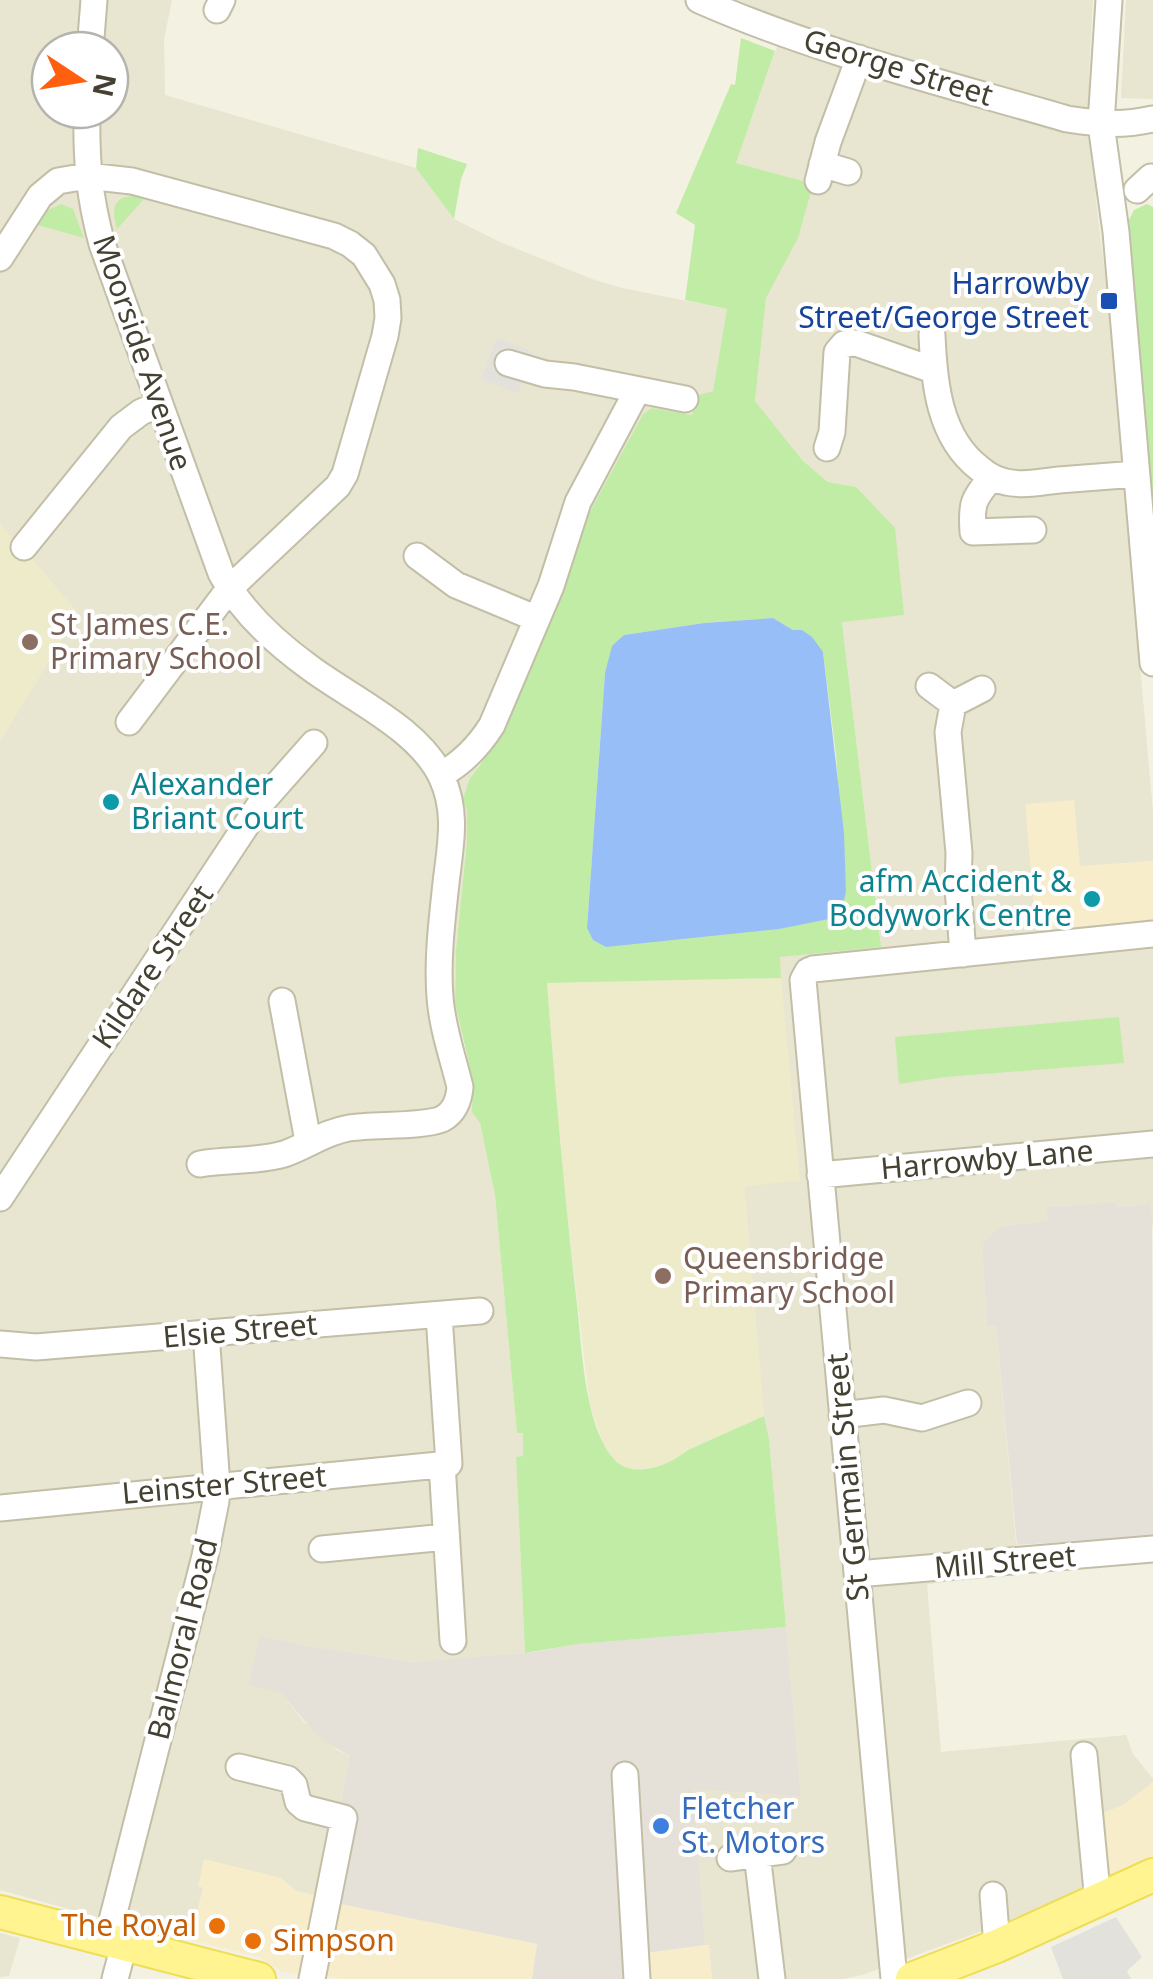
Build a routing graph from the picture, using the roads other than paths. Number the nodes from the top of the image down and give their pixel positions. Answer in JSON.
{"nodes":[{"id":1,"x":94,"y":0,"type":"edge"},
{"id":2,"x":699,"y":0,"type":"edge"},
{"id":3,"x":1109,"y":0,"type":"edge"},
{"id":4,"x":92,"y":30,"type":"edge"},
{"id":5,"x":858,"y":58,"type":"junction"},
{"id":6,"x":1153,"y":119,"type":"edge"},
{"id":7,"x":1101,"y":124,"type":"junction"},
{"id":8,"x":87,"y":130,"type":"edge"},
{"id":9,"x":848,"y":172,"type":"dead end"},
{"id":10,"x":87,"y":176,"type":"junction"},
{"id":11,"x":0,"y":258,"type":"edge"},
{"id":12,"x":932,"y":335,"type":"dead end"},
{"id":13,"x":508,"y":362,"type":"dead end"},
{"id":14,"x":933,"y":370,"type":"junction"},
{"id":15,"x":637,"y":391,"type":"junction"},
{"id":16,"x":685,"y":399,"type":"dead end"},
{"id":17,"x":160,"y":404,"type":"junction"},
{"id":18,"x":837,"y":439,"type":"dead end"},
{"id":19,"x":1136,"y":474,"type":"junction"},
{"id":20,"x":992,"y":478,"type":"junction"},
{"id":21,"x":1019,"y":522,"type":"dead end"},
{"id":22,"x":24,"y":547,"type":"dead end"},
{"id":23,"x":432,"y":557,"type":"dead end"},
{"id":24,"x":228,"y":589,"type":"junction"},
{"id":25,"x":1150,"y":599,"type":"edge"},
{"id":26,"x":536,"y":618,"type":"junction"},
{"id":27,"x":1153,"y":663,"type":"edge"},
{"id":28,"x":929,"y":686,"type":"dead end"},
{"id":29,"x":982,"y":689,"type":"dead end"},
{"id":30,"x":953,"y":704,"type":"junction"},
{"id":31,"x":129,"y":722,"type":"dead end"},
{"id":32,"x":314,"y":743,"type":"dead end"},
{"id":33,"x":441,"y":776,"type":"junction"},
{"id":34,"x":1153,"y":934,"type":"edge"},
{"id":35,"x":963,"y":954,"type":"junction"},
{"id":36,"x":282,"y":1001,"type":"dead end"},
{"id":37,"x":308,"y":1141,"type":"junction"},
{"id":38,"x":1153,"y":1144,"type":"edge"},
{"id":39,"x":200,"y":1164,"type":"dead end"},
{"id":40,"x":820,"y":1176,"type":"junction"},
{"id":41,"x":0,"y":1198,"type":"edge"},
{"id":42,"x":480,"y":1311,"type":"dead end"},
{"id":43,"x":439,"y":1315,"type":"junction"},
{"id":44,"x":206,"y":1333,"type":"junction"},
{"id":45,"x":0,"y":1344,"type":"edge"},
{"id":46,"x":970,"y":1402,"type":"dead end"},
{"id":47,"x":842,"y":1415,"type":"junction"},
{"id":48,"x":445,"y":1464,"type":"junction"},
{"id":49,"x":217,"y":1486,"type":"junction"},
{"id":50,"x":0,"y":1508,"type":"edge"},
{"id":51,"x":446,"y":1537,"type":"junction"},
{"id":52,"x":1153,"y":1548,"type":"edge"},
{"id":53,"x":322,"y":1549,"type":"dead end"},
{"id":54,"x":856,"y":1574,"type":"junction"},
{"id":55,"x":453,"y":1641,"type":"dead end"},
{"id":56,"x":1084,"y":1755,"type":"dead end"},
{"id":57,"x":239,"y":1766,"type":"dead end"},
{"id":58,"x":625,"y":1775,"type":"dead end"},
{"id":59,"x":730,"y":1858,"type":"dead end"},
{"id":60,"x":1151,"y":1881,"type":"edge"},
{"id":61,"x":992,"y":1895,"type":"dead end"},
{"id":62,"x":1098,"y":1902,"type":"junction"},
{"id":63,"x":0,"y":1912,"type":"edge"},
{"id":64,"x":116,"y":1942,"type":"junction"},
{"id":65,"x":997,"y":1946,"type":"junction"},
{"id":66,"x":966,"y":1969,"type":"edge"},
{"id":67,"x":115,"y":1979,"type":"edge"},
{"id":68,"x":259,"y":1979,"type":"edge"},
{"id":69,"x":312,"y":1979,"type":"edge"},
{"id":70,"x":638,"y":1979,"type":"edge"},
{"id":71,"x":772,"y":1979,"type":"edge"},
{"id":72,"x":894,"y":1979,"type":"edge"},
{"id":73,"x":912,"y":1979,"type":"edge"}],
"edges":[{"from":1,"to":4,"type":"street"},
{"from":2,"to":5,"type":"street","name":"George Street"},
{"from":3,"to":7,"type":"street"},
{"from":5,"to":7,"type":"street","name":"George Street"},
{"from":5,"to":9,"type":"street"},
{"from":6,"to":7,"type":"street","name":"George Street"},
{"from":7,"to":19,"type":"street"},
{"from":8,"to":10,"type":"street","name":"Moorside Avenue"},
{"from":10,"to":11,"type":"street"},
{"from":10,"to":17,"type":"street","name":"Moorside Avenue"},
{"from":10,"to":24,"type":"street"},
{"from":12,"to":14,"type":"street"},
{"from":13,"to":15,"type":"street"},
{"from":14,"to":18,"type":"street"},
{"from":14,"to":20,"type":"street"},
{"from":15,"to":16,"type":"street"},
{"from":15,"to":26,"type":"street"},
{"from":17,"to":22,"type":"street"},
{"from":17,"to":24,"type":"street","name":"Moorside Avenue"},
{"from":19,"to":20,"type":"street"},
{"from":19,"to":25,"type":"street"},
{"from":20,"to":21,"type":"street"},
{"from":23,"to":26,"type":"street"},
{"from":24,"to":31,"type":"street"},
{"from":24,"to":33,"type":"street"},
{"from":25,"to":27,"type":"street"},
{"from":26,"to":33,"type":"street"},
{"from":28,"to":30,"type":"street"},
{"from":29,"to":30,"type":"street"},
{"from":30,"to":35,"type":"street"},
{"from":32,"to":41,"type":"street","name":"Kildare Street"},
{"from":33,"to":37,"type":"street"},
{"from":34,"to":35,"type":"street"},
{"from":35,"to":40,"type":"street","name":"St Germain Street"},
{"from":36,"to":37,"type":"street"},
{"from":37,"to":39,"type":"street"},
{"from":38,"to":40,"type":"street","name":"Harrowby Lane"},
{"from":40,"to":47,"type":"street","name":"St Germain Street"},
{"from":42,"to":43,"type":"street","name":"Elsie Street"},
{"from":43,"to":44,"type":"street","name":"Elsie Street"},
{"from":43,"to":48,"type":"street"},
{"from":44,"to":45,"type":"street","name":"Elsie Street"},
{"from":44,"to":49,"type":"street","name":"Balmoral Road"},
{"from":46,"to":47,"type":"street"},
{"from":47,"to":54,"type":"street","name":"St Germain Street"},
{"from":48,"to":49,"type":"street","name":"Leinster Street"},
{"from":48,"to":51,"type":"street"},
{"from":49,"to":50,"type":"street","name":"Leinster Street"},
{"from":49,"to":64,"type":"street","name":"Balmoral Road"},
{"from":51,"to":53,"type":"street"},
{"from":51,"to":55,"type":"street"},
{"from":52,"to":54,"type":"street","name":"Mill Street"},
{"from":54,"to":72,"type":"street","name":"St Germain Street"},
{"from":56,"to":62,"type":"street"},
{"from":57,"to":69,"type":"street"},
{"from":58,"to":70,"type":"street"},
{"from":59,"to":71,"type":"street"},
{"from":60,"to":62,"type":"main road"},
{"from":61,"to":65,"type":"street"},
{"from":62,"to":65,"type":"main road"},
{"from":63,"to":64,"type":"main road"},
{"from":64,"to":67,"type":"street","name":"Balmoral Road"},
{"from":64,"to":68,"type":"main road"},
{"from":65,"to":66,"type":"main road"},
{"from":66,"to":73,"type":"main road"}]}
